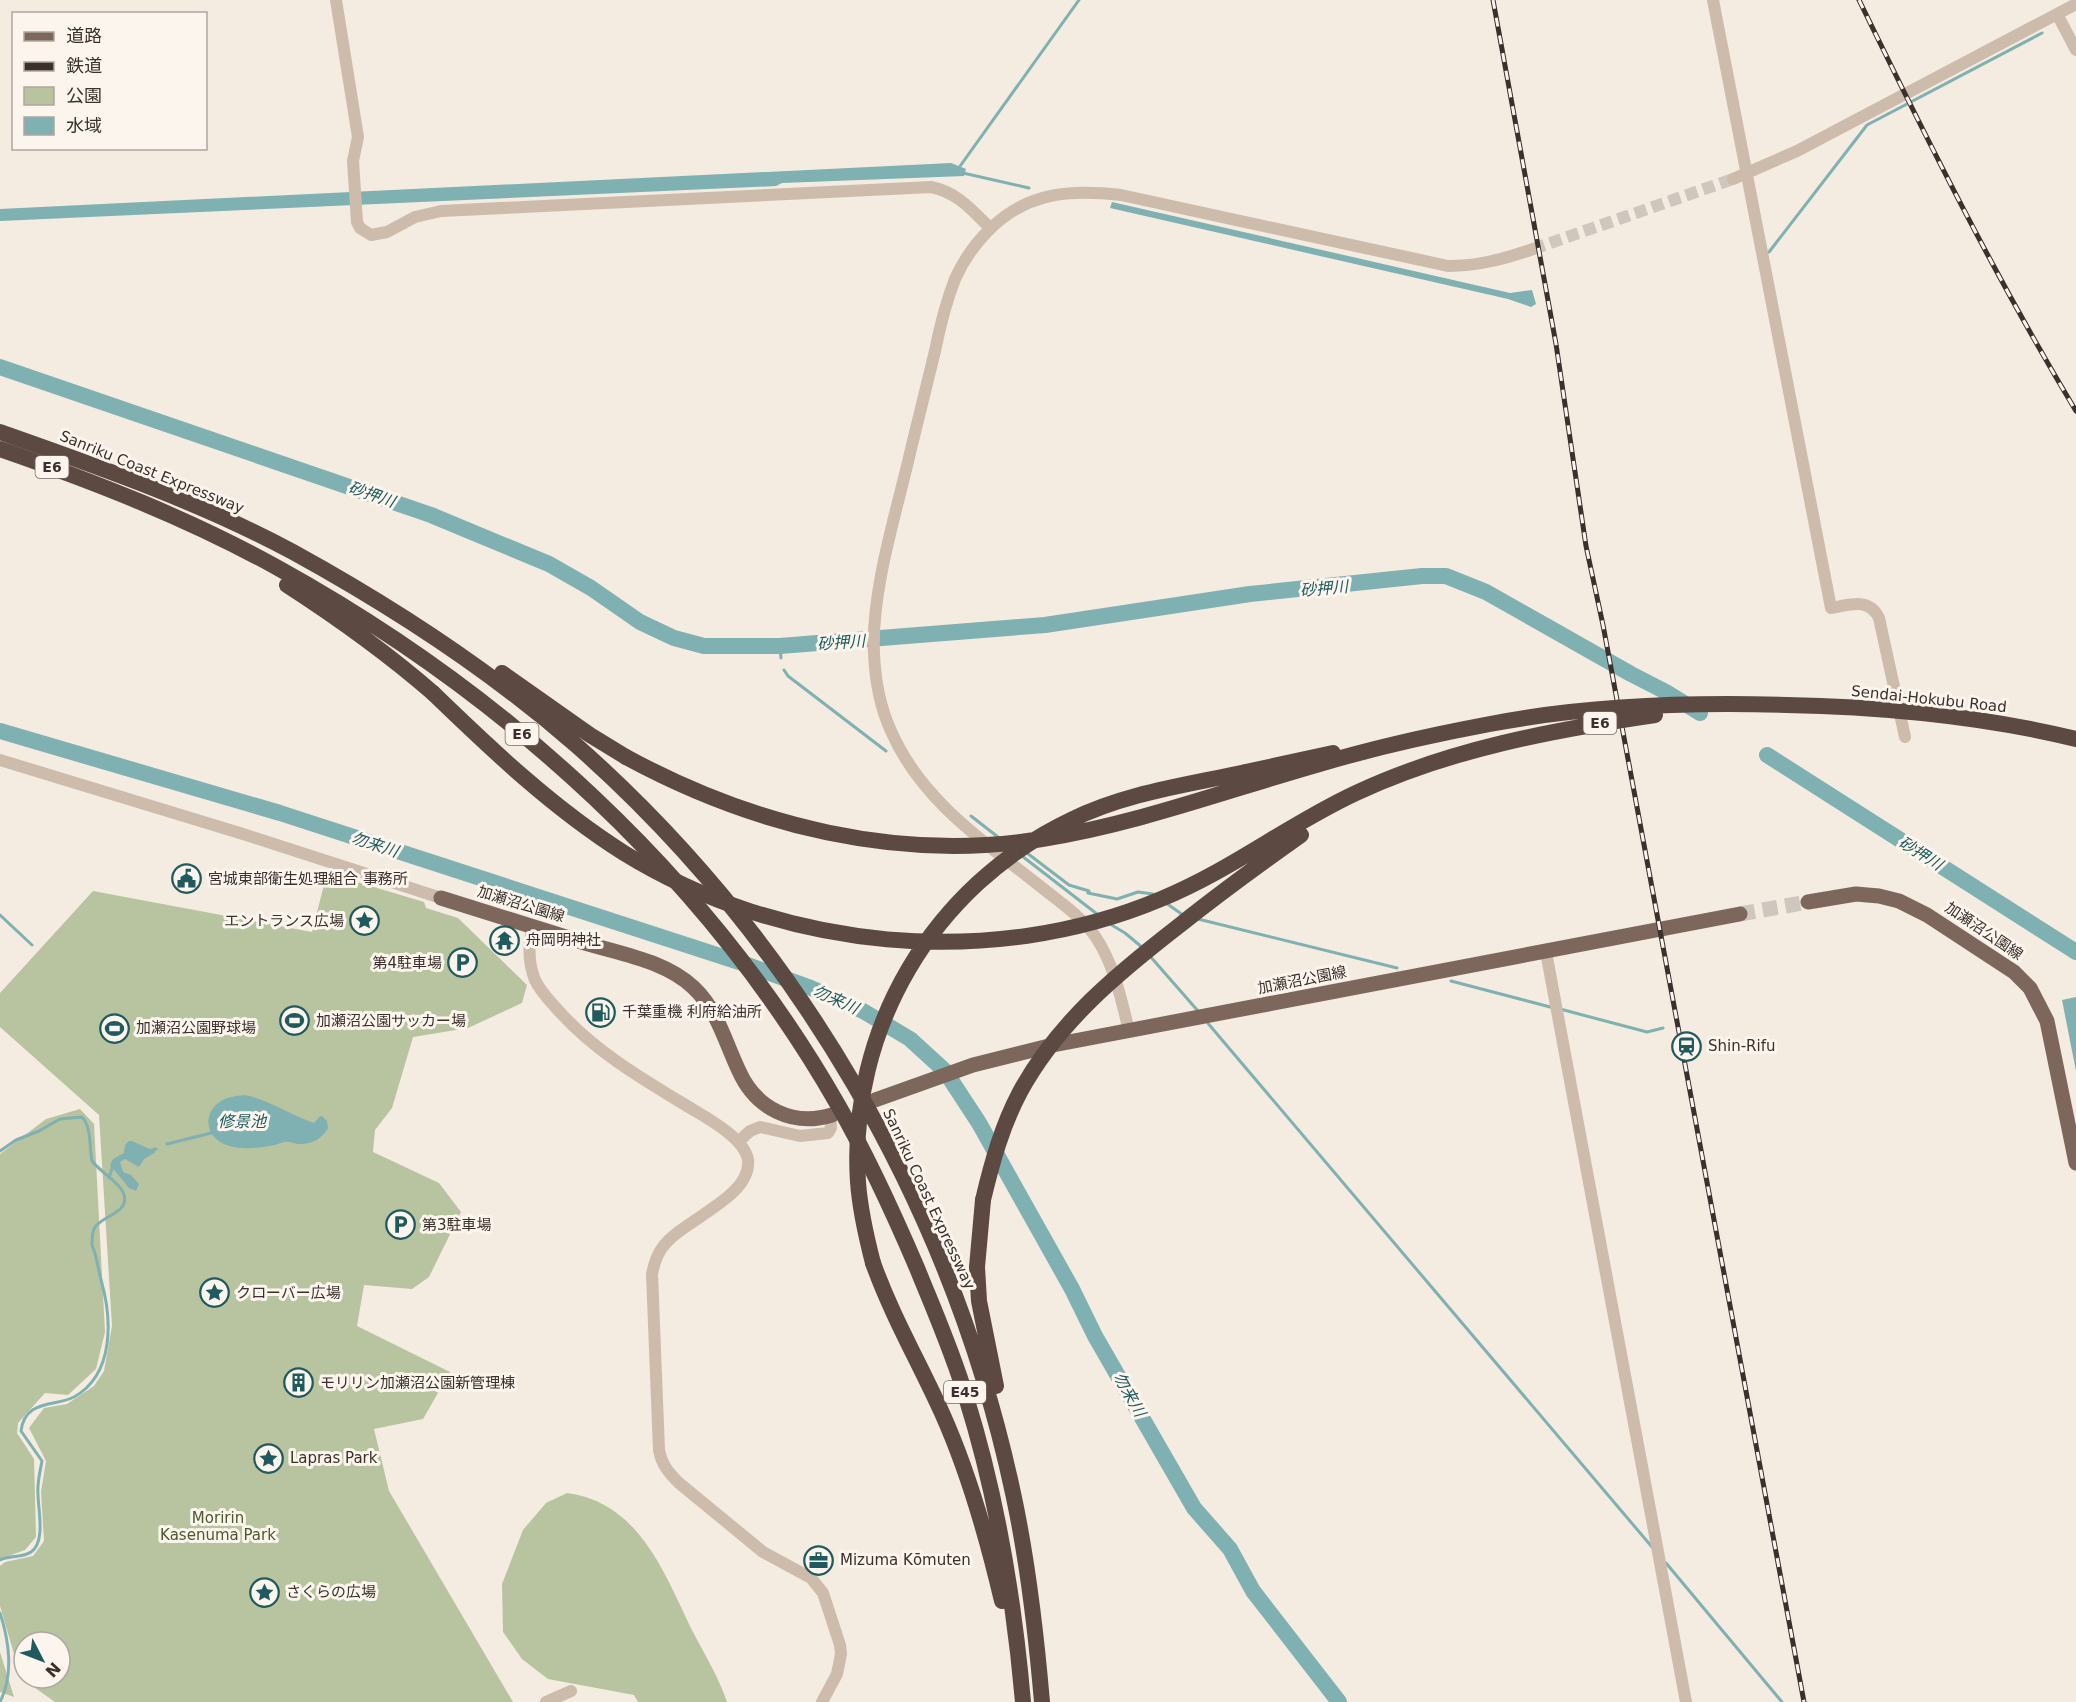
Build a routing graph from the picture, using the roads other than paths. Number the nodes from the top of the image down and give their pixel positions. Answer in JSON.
{"nodes":[{"id":1,"x":336,"y":0,"type":"edge"},
{"id":2,"x":1713,"y":0,"type":"edge"},
{"id":3,"x":2076,"y":3,"type":"edge"},
{"id":4,"x":2057,"y":14,"type":"junction"},
{"id":5,"x":2076,"y":50,"type":"edge"},
{"id":6,"x":1739,"y":177,"type":"junction"},
{"id":7,"x":990,"y":228,"type":"junction"},
{"id":8,"x":1533,"y":249,"type":"tunnel mouth"},
{"id":9,"x":0,"y":432,"type":"edge"},
{"id":10,"x":0,"y":449,"type":"edge"},
{"id":11,"x":103,"y":487,"type":"junction"},
{"id":12,"x":289,"y":550,"type":"junction"},
{"id":13,"x":1777,"y":704,"type":"junction"},
{"id":14,"x":1494,"y":723,"type":"junction"},
{"id":15,"x":1905,"y":737,"type":"dead end"},
{"id":16,"x":2076,"y":739,"type":"edge"},
{"id":17,"x":0,"y":760,"type":"edge"},
{"id":18,"x":1427,"y":765,"type":"junction"},
{"id":19,"x":441,"y":898,"type":"joint"},
{"id":20,"x":1808,"y":902,"type":"tunnel mouth"},
{"id":21,"x":1740,"y":914,"type":"tunnel mouth"},
{"id":22,"x":533,"y":926,"type":"junction"},
{"id":23,"x":1546,"y":952,"type":"junction"},
{"id":24,"x":1129,"y":1031,"type":"junction"},
{"id":25,"x":852,"y":1079,"type":"joint"},
{"id":26,"x":875,"y":1100,"type":"dead end"},
{"id":27,"x":833,"y":1112,"type":"junction"},
{"id":28,"x":738,"y":1142,"type":"junction"},
{"id":29,"x":2076,"y":1163,"type":"edge"},
{"id":30,"x":1012,"y":1488,"type":"junction"},
{"id":31,"x":571,"y":1691,"type":"dead end"},
{"id":32,"x":546,"y":1702,"type":"edge"},
{"id":33,"x":822,"y":1702,"type":"edge"},
{"id":34,"x":1022,"y":1702,"type":"edge"},
{"id":35,"x":1042,"y":1702,"type":"edge"},
{"id":36,"x":1686,"y":1702,"type":"edge"}],
"edges":[{"from":1,"to":7,"type":"street"},
{"from":2,"to":6,"type":"street"},
{"from":3,"to":4,"type":"street"},
{"from":4,"to":5,"type":"street"},
{"from":4,"to":6,"type":"street"},
{"from":6,"to":15,"type":"street"},
{"from":7,"to":8,"type":"street"},
{"from":7,"to":24,"type":"street"},
{"from":9,"to":12,"type":"highway","name":"Sanriku Coast Expressway","number":"E6"},
{"from":10,"to":11,"type":"highway","number":"E6"},
{"from":11,"to":18,"type":"highway","bridge":true},
{"from":11,"to":27,"type":"highway","number":"E6","bridge":true},
{"from":12,"to":14,"type":"highway","bridge":true},
{"from":12,"to":25,"type":"highway","name":"Sanriku Coast Expressway","number":"E6","bridge":true},
{"from":13,"to":14,"type":"highway","name":"Sendai-Hokubu Road","number":"E6","bridge":true},
{"from":13,"to":16,"type":"highway","name":"Sendai-Hokubu Road","number":"E6","bridge":true},
{"from":13,"to":18,"type":"highway","name":"Sendai-Hokubu Road","number":"E6","bridge":true},
{"from":14,"to":34,"type":"highway","bridge":true},
{"from":17,"to":19,"type":"street"},
{"from":18,"to":30,"type":"highway","bridge":true},
{"from":19,"to":22,"type":"main road","name":"加瀬沼公園線"},
{"from":20,"to":29,"type":"main road","name":"加瀬沼公園線"},
{"from":21,"to":23,"type":"main road","name":"加瀬沼公園線"},
{"from":22,"to":27,"type":"main road","name":"加瀬沼公園線"},
{"from":22,"to":28,"type":"street"},
{"from":23,"to":24,"type":"main road","name":"加瀬沼公園線"},
{"from":23,"to":36,"type":"street"},
{"from":24,"to":26,"type":"main road","name":"加瀬沼公園線"},
{"from":25,"to":30,"type":"highway","name":"Sanriku Coast Expressway","number":"E45"},
{"from":27,"to":28,"type":"street"},
{"from":27,"to":34,"type":"highway","number":"E45"},
{"from":28,"to":33,"type":"street"},
{"from":30,"to":35,"type":"highway","name":"Sanriku Coast Expressway","number":"E45"},
{"from":31,"to":32,"type":"street"}]}
